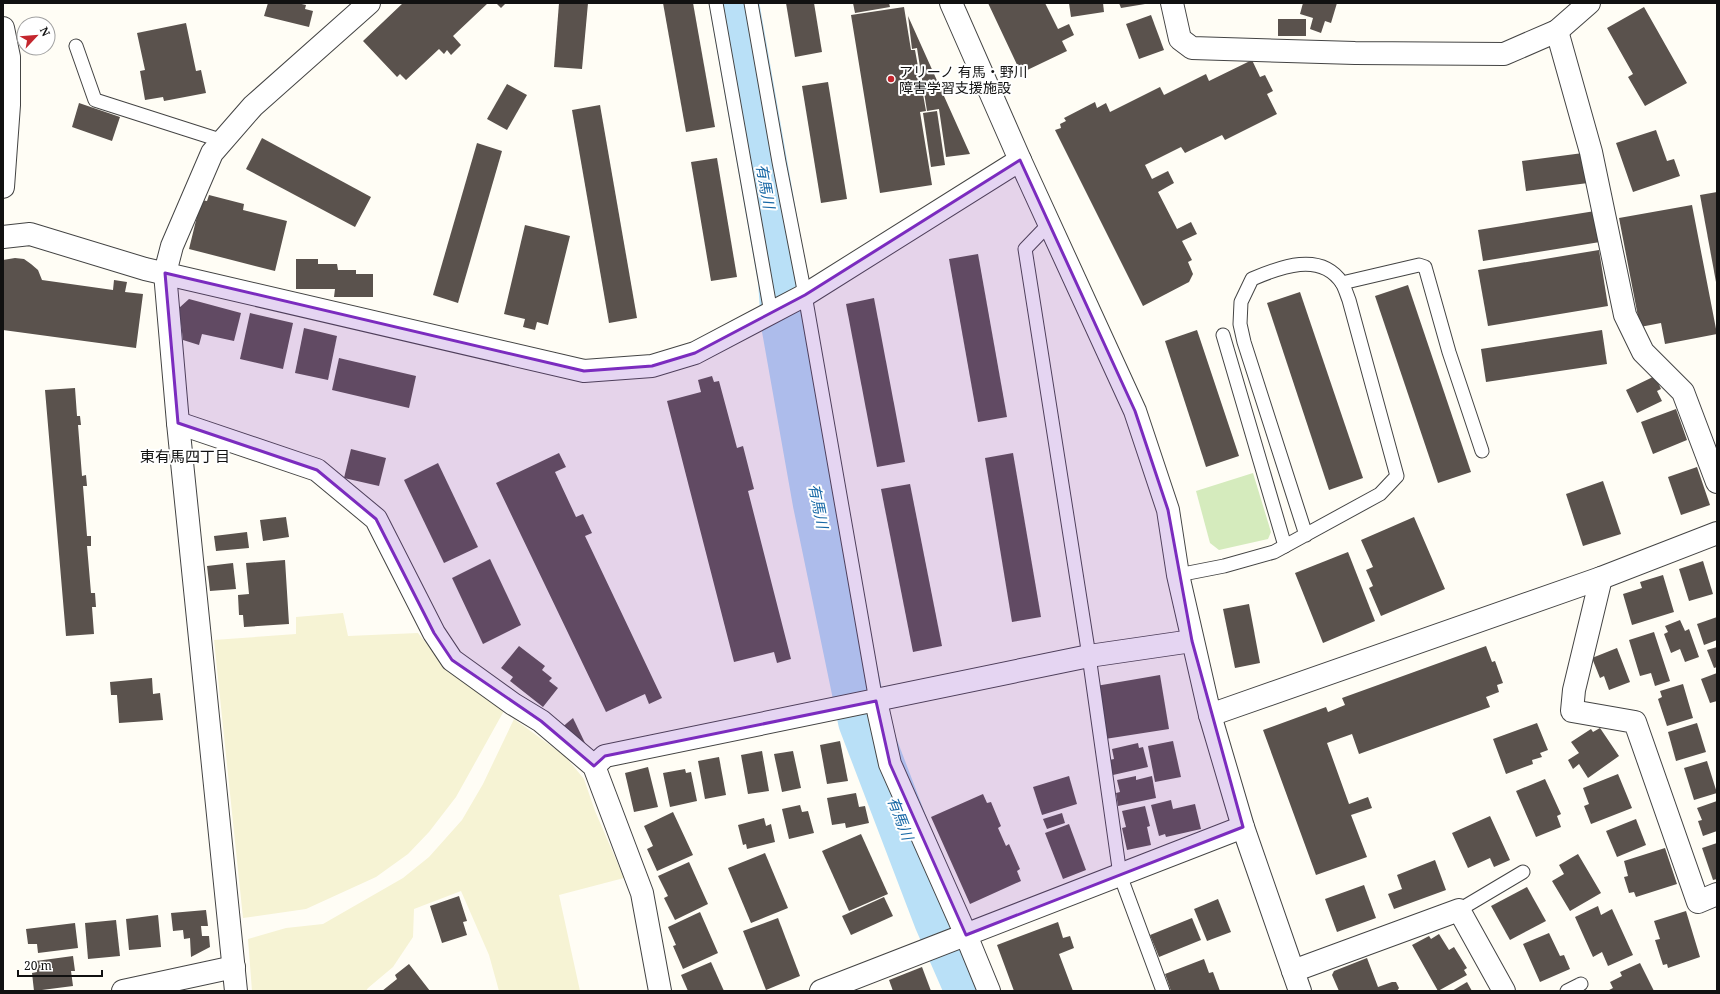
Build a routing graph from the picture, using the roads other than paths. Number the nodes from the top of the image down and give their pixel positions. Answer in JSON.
{"nodes":[{"id":1,"x":369,"y":3,"type":"edge"},
{"id":2,"x":716,"y":3,"type":"edge"},
{"id":3,"x":751,"y":3,"type":"edge"},
{"id":4,"x":952,"y":3,"type":"edge"},
{"id":5,"x":1172,"y":3,"type":"edge"},
{"id":6,"x":1589,"y":3,"type":"edge"},
{"id":7,"x":3,"y":28,"type":"edge"},
{"id":8,"x":1557,"y":31,"type":"junction"},
{"id":9,"x":76,"y":46,"type":"dead end"},
{"id":10,"x":223,"y":141,"type":"junction"},
{"id":11,"x":1020,"y":160,"type":"junction"},
{"id":12,"x":3,"y":187,"type":"edge"},
{"id":13,"x":1049,"y":224,"type":"junction"},
{"id":14,"x":3,"y":237,"type":"edge"},
{"id":15,"x":164,"y":273,"type":"junction"},
{"id":16,"x":1342,"y":283,"type":"junction"},
{"id":17,"x":804,"y":296,"type":"junction"},
{"id":18,"x":772,"y":312,"type":"junction"},
{"id":19,"x":1223,"y":335,"type":"dead end"},
{"id":20,"x":178,"y":423,"type":"junction"},
{"id":21,"x":1482,"y":451,"type":"dead end"},
{"id":22,"x":1717,"y":482,"type":"edge"},
{"id":23,"x":1306,"y":535,"type":"junction"},
{"id":24,"x":1716,"y":537,"type":"edge"},
{"id":25,"x":1285,"y":546,"type":"junction"},
{"id":26,"x":1178,"y":575,"type":"junction"},
{"id":27,"x":1601,"y":578,"type":"junction"},
{"id":28,"x":1192,"y":642,"type":"junction"},
{"id":29,"x":1090,"y":656,"type":"junction"},
{"id":30,"x":875,"y":701,"type":"junction"},
{"id":31,"x":1210,"y":715,"type":"junction"},
{"id":32,"x":594,"y":766,"type":"junction"},
{"id":33,"x":1243,"y":827,"type":"junction"},
{"id":34,"x":1523,"y":872,"type":"dead end"},
{"id":35,"x":1120,"y":875,"type":"junction"},
{"id":36,"x":1717,"y":894,"type":"edge"},
{"id":37,"x":1459,"y":910,"type":"junction"},
{"id":38,"x":965,"y":935,"type":"junction"},
{"id":39,"x":234,"y":967,"type":"junction"},
{"id":40,"x":1293,"y":971,"type":"junction"},
{"id":41,"x":1581,"y":984,"type":"dead end"},
{"id":42,"x":123,"y":991,"type":"edge"},
{"id":43,"x":236,"y":991,"type":"edge"},
{"id":44,"x":660,"y":991,"type":"edge"},
{"id":45,"x":821,"y":991,"type":"edge"},
{"id":46,"x":989,"y":991,"type":"edge"},
{"id":47,"x":1163,"y":991,"type":"edge"},
{"id":48,"x":1300,"y":991,"type":"edge"},
{"id":49,"x":1504,"y":991,"type":"edge"},
{"id":50,"x":1567,"y":991,"type":"edge"}],
"edges":[{"from":1,"to":10,"type":"street"},
{"from":2,"to":18,"type":"lane"},
{"from":3,"to":17,"type":"lane"},
{"from":4,"to":11,"type":"street"},
{"from":5,"to":8,"type":"street"},
{"from":6,"to":8,"type":"street"},
{"from":7,"to":12,"type":"street"},
{"from":8,"to":22,"type":"street"},
{"from":9,"to":10,"type":"lane"},
{"from":10,"to":15,"type":"street"},
{"from":11,"to":13,"type":"street"},
{"from":11,"to":17,"type":"street"},
{"from":13,"to":26,"type":"street"},
{"from":13,"to":29,"type":"lane"},
{"from":14,"to":15,"type":"street"},
{"from":15,"to":18,"type":"street"},
{"from":15,"to":20,"type":"street"},
{"from":16,"to":21,"type":"lane"},
{"from":16,"to":23,"type":"lane"},
{"from":16,"to":23,"type":"lane"},
{"from":17,"to":18,"type":"street"},
{"from":17,"to":30,"type":"lane"},
{"from":19,"to":25,"type":"lane"},
{"from":20,"to":32,"type":"street"},
{"from":20,"to":39,"type":"street"},
{"from":23,"to":25,"type":"lane"},
{"from":24,"to":27,"type":"street"},
{"from":25,"to":26,"type":"lane"},
{"from":26,"to":28,"type":"street"},
{"from":27,"to":31,"type":"street"},
{"from":27,"to":36,"type":"street"},
{"from":28,"to":29,"type":"street"},
{"from":28,"to":31,"type":"street"},
{"from":29,"to":30,"type":"street"},
{"from":29,"to":35,"type":"lane"},
{"from":30,"to":32,"type":"street"},
{"from":30,"to":38,"type":"street"},
{"from":31,"to":33,"type":"street"},
{"from":32,"to":44,"type":"street"},
{"from":33,"to":35,"type":"street"},
{"from":33,"to":40,"type":"street"},
{"from":34,"to":37,"type":"lane"},
{"from":35,"to":38,"type":"street"},
{"from":35,"to":47,"type":"lane"},
{"from":37,"to":40,"type":"street"},
{"from":37,"to":49,"type":"street"},
{"from":38,"to":45,"type":"street"},
{"from":38,"to":46,"type":"street"},
{"from":39,"to":42,"type":"street"},
{"from":39,"to":43,"type":"street"},
{"from":40,"to":48,"type":"street"},
{"from":41,"to":50,"type":"lane"}]}
